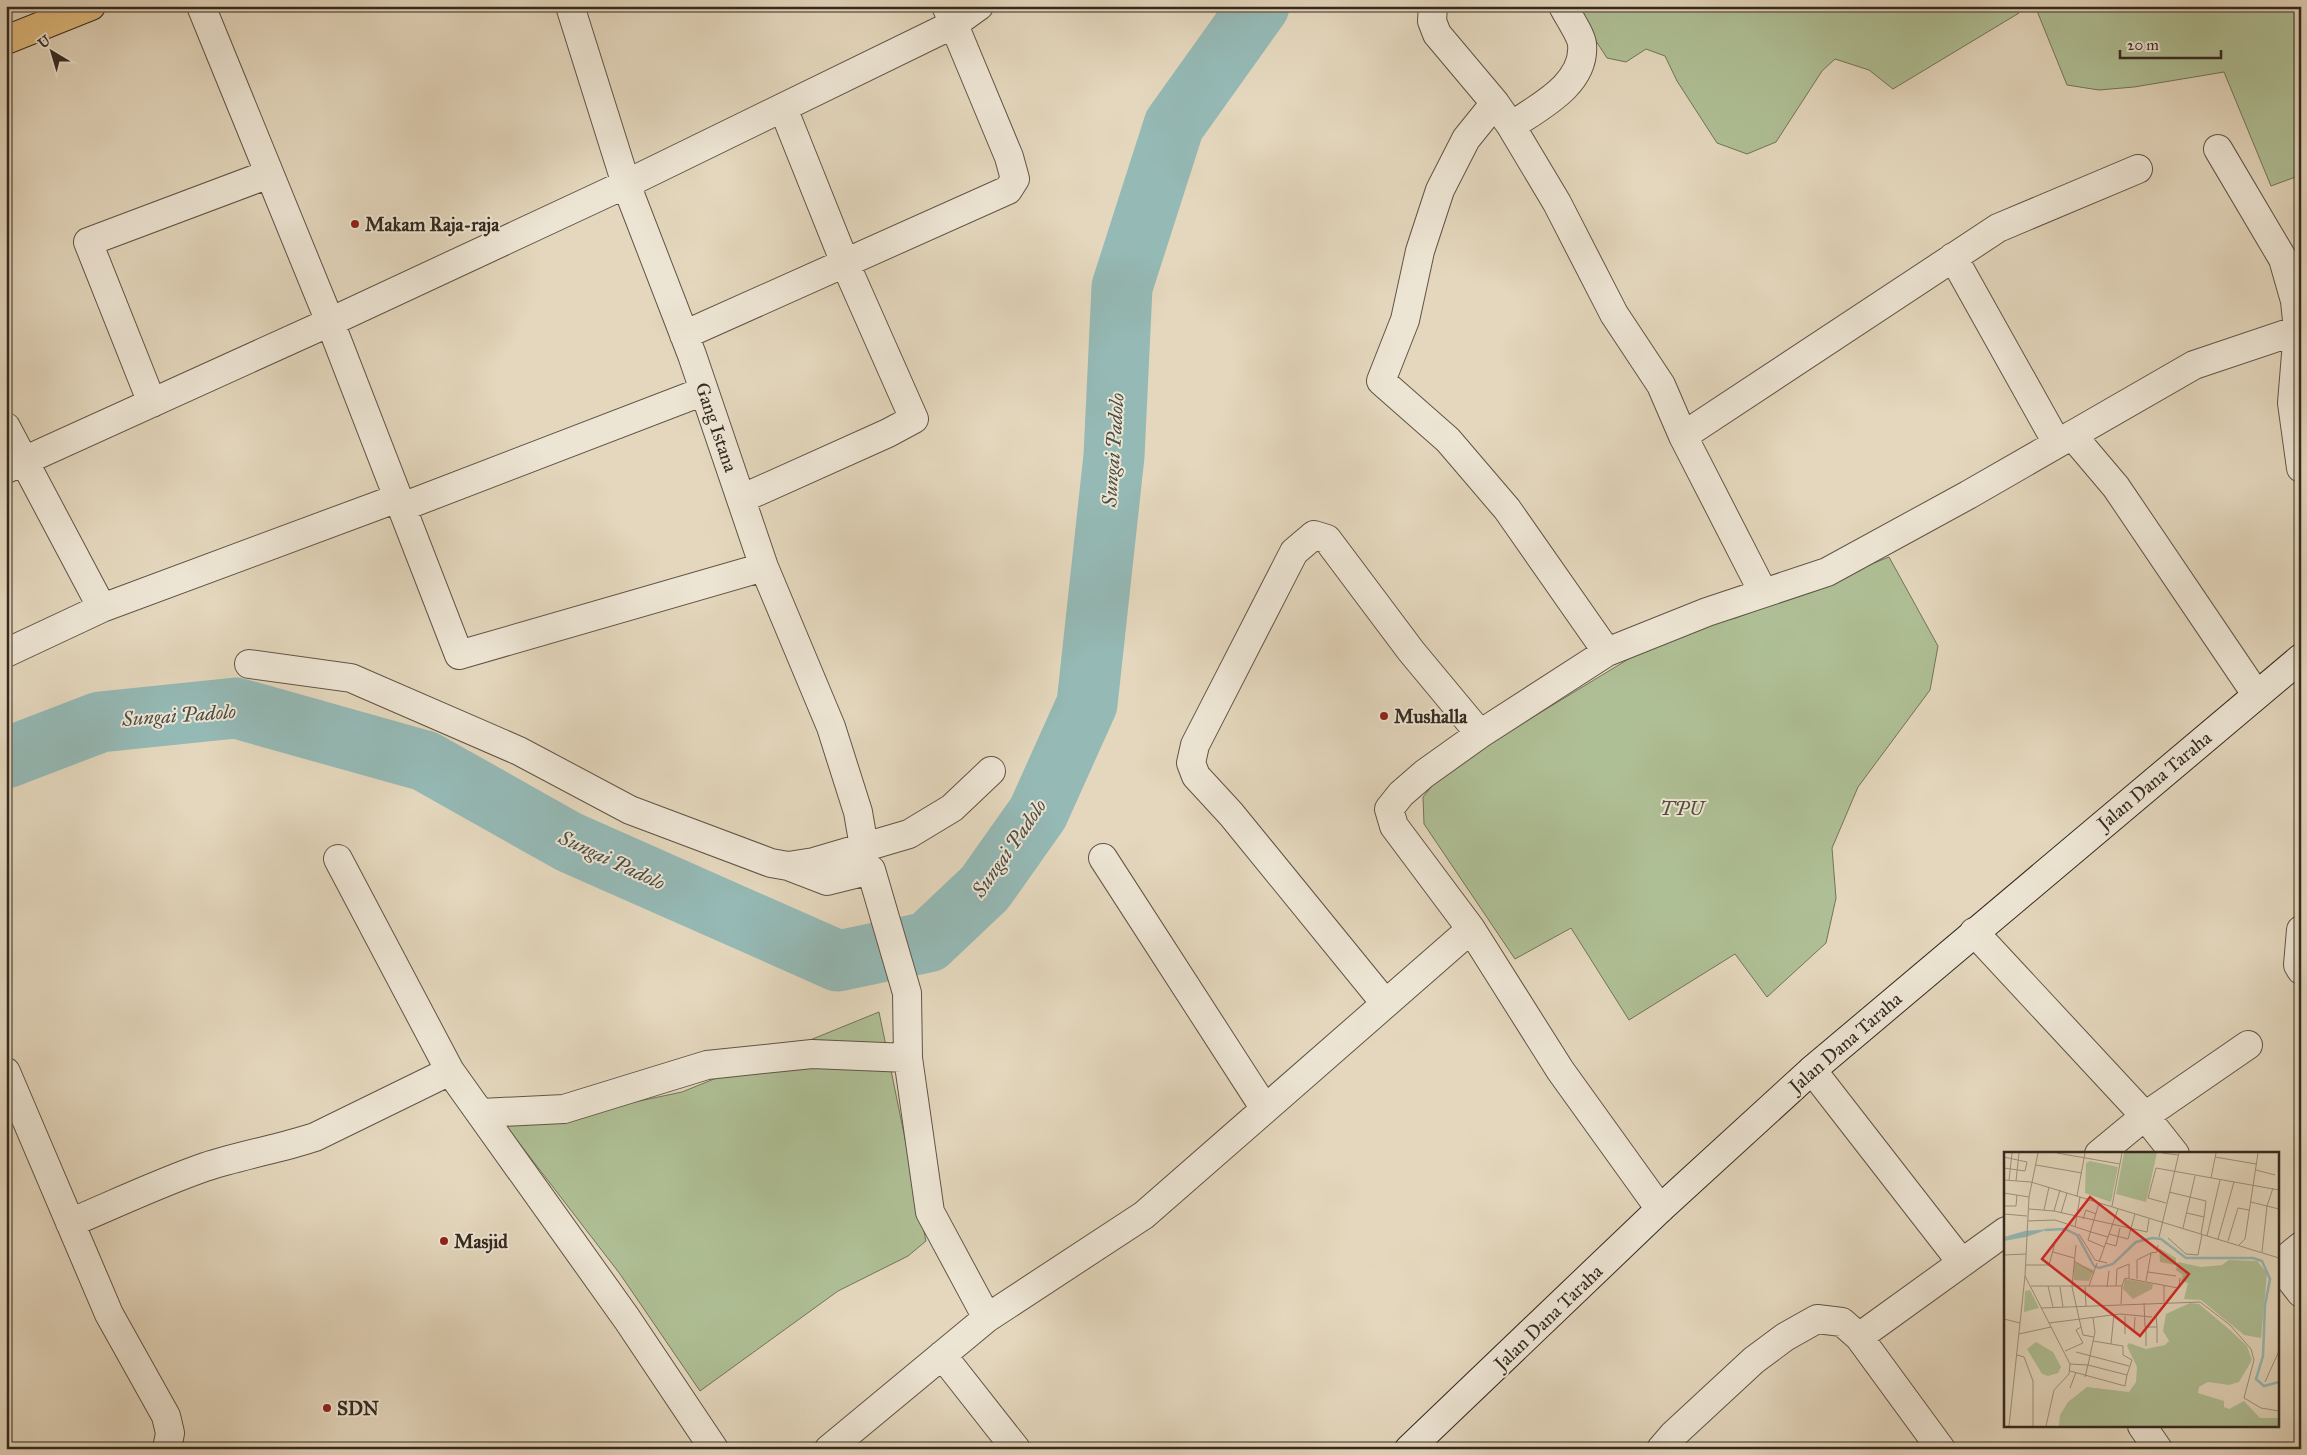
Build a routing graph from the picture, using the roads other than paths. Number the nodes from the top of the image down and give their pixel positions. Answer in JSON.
{"nodes":[{"id":1,"x":91,"y":6,"type":"edge"},
{"id":2,"x":201,"y":6,"type":"edge"},
{"id":3,"x":570,"y":6,"type":"edge"},
{"id":4,"x":979,"y":6,"type":"edge"},
{"id":5,"x":1433,"y":6,"type":"edge"},
{"id":6,"x":1563,"y":6,"type":"edge"},
{"id":7,"x":950,"y":15,"type":"edge"},
{"id":8,"x":6,"y":40,"type":"edge"},
{"id":9,"x":1495,"y":103,"type":"junction"},
{"id":10,"x":783,"y":108,"type":"junction"},
{"id":11,"x":1512,"y":126,"type":"junction"},
{"id":12,"x":2218,"y":149,"type":"dead end"},
{"id":13,"x":2138,"y":170,"type":"dead end"},
{"id":14,"x":269,"y":174,"type":"junction"},
{"id":15,"x":626,"y":184,"type":"junction"},
{"id":16,"x":1953,"y":257,"type":"junction"},
{"id":17,"x":845,"y":263,"type":"junction"},
{"id":18,"x":330,"y":322,"type":"junction"},
{"id":19,"x":2298,"y":330,"type":"junction"},
{"id":20,"x":684,"y":335,"type":"junction"},
{"id":21,"x":704,"y":391,"type":"junction"},
{"id":22,"x":152,"y":403,"type":"junction"},
{"id":23,"x":6,"y":427,"type":"edge"},
{"id":24,"x":1683,"y":436,"type":"junction"},
{"id":25,"x":2065,"y":439,"type":"junction"},
{"id":26,"x":15,"y":465,"type":"edge"},
{"id":27,"x":2301,"y":468,"type":"edge"},
{"id":28,"x":741,"y":499,"type":"junction"},
{"id":29,"x":400,"y":502,"type":"junction"},
{"id":30,"x":764,"y":567,"type":"junction"},
{"id":31,"x":1763,"y":592,"type":"junction"},
{"id":32,"x":102,"y":608,"type":"junction"},
{"id":33,"x":1607,"y":652,"type":"junction"},
{"id":34,"x":6,"y":653,"type":"edge"},
{"id":35,"x":2301,"y":658,"type":"edge"},
{"id":36,"x":249,"y":664,"type":"dead end"},
{"id":37,"x":2256,"y":694,"type":"junction"},
{"id":38,"x":1480,"y":734,"type":"junction"},
{"id":39,"x":991,"y":771,"type":"dead end"},
{"id":40,"x":864,"y":847,"type":"junction"},
{"id":41,"x":1103,"y":858,"type":"dead end"},
{"id":42,"x":338,"y":859,"type":"dead end"},
{"id":43,"x":788,"y":866,"type":"junction"},
{"id":44,"x":1471,"y":929,"type":"junction"},
{"id":45,"x":2301,"y":930,"type":"edge"},
{"id":46,"x":1974,"y":932,"type":"junction"},
{"id":47,"x":2301,"y":970,"type":"edge"},
{"id":48,"x":1385,"y":1003,"type":"junction"},
{"id":49,"x":2248,"y":1045,"type":"dead end"},
{"id":50,"x":908,"y":1058,"type":"junction"},
{"id":51,"x":1812,"y":1070,"type":"junction"},
{"id":52,"x":450,"y":1071,"type":"junction"},
{"id":53,"x":6,"y":1072,"type":"edge"},
{"id":54,"x":1265,"y":1109,"type":"junction"},
{"id":55,"x":482,"y":1113,"type":"junction"},
{"id":56,"x":2144,"y":1116,"type":"junction"},
{"id":57,"x":2101,"y":1152,"type":"edge"},
{"id":58,"x":2173,"y":1152,"type":"edge"},
{"id":59,"x":1660,"y":1209,"type":"junction"},
{"id":60,"x":70,"y":1223,"type":"junction"},
{"id":61,"x":2004,"y":1232,"type":"edge"},
{"id":62,"x":2301,"y":1246,"type":"edge"},
{"id":63,"x":1962,"y":1263,"type":"junction"},
{"id":64,"x":2280,"y":1264,"type":"edge"},
{"id":65,"x":2280,"y":1266,"type":"edge"},
{"id":66,"x":2301,"y":1293,"type":"edge"},
{"id":67,"x":987,"y":1318,"type":"junction"},
{"id":68,"x":1859,"y":1337,"type":"junction"},
{"id":69,"x":942,"y":1355,"type":"junction"},
{"id":70,"x":2143,"y":1428,"type":"edge"},
{"id":71,"x":1673,"y":1444,"type":"edge"},
{"id":72,"x":168,"y":1449,"type":"edge"},
{"id":73,"x":714,"y":1449,"type":"edge"},
{"id":74,"x":829,"y":1449,"type":"edge"},
{"id":75,"x":1016,"y":1449,"type":"edge"},
{"id":76,"x":1409,"y":1449,"type":"edge"},
{"id":77,"x":1941,"y":1449,"type":"edge"},
{"id":78,"x":2158,"y":1449,"type":"edge"}],
"edges":[{"from":1,"to":8,"type":"highway"},
{"from":2,"to":14,"type":"street"},
{"from":3,"to":15,"type":"street","name":"Gang Istana"},
{"from":4,"to":7,"type":"street"},
{"from":5,"to":9,"type":"street"},
{"from":6,"to":11,"type":"street"},
{"from":7,"to":10,"type":"street"},
{"from":7,"to":17,"type":"street"},
{"from":9,"to":11,"type":"street"},
{"from":9,"to":33,"type":"street"},
{"from":10,"to":15,"type":"street"},
{"from":10,"to":17,"type":"street"},
{"from":11,"to":24,"type":"street"},
{"from":12,"to":19,"type":"street"},
{"from":13,"to":16,"type":"street"},
{"from":14,"to":18,"type":"street"},
{"from":14,"to":22,"type":"street"},
{"from":15,"to":18,"type":"street"},
{"from":15,"to":20,"type":"street","name":"Gang Istana"},
{"from":16,"to":24,"type":"street"},
{"from":16,"to":25,"type":"street"},
{"from":17,"to":20,"type":"street"},
{"from":17,"to":28,"type":"street"},
{"from":18,"to":22,"type":"street"},
{"from":18,"to":29,"type":"street"},
{"from":19,"to":25,"type":"street"},
{"from":19,"to":27,"type":"street"},
{"from":20,"to":21,"type":"street","name":"Gang Istana"},
{"from":21,"to":28,"type":"street","name":"Gang Istana"},
{"from":21,"to":29,"type":"street"},
{"from":22,"to":26,"type":"street"},
{"from":23,"to":26,"type":"street"},
{"from":24,"to":31,"type":"street"},
{"from":25,"to":31,"type":"street"},
{"from":25,"to":37,"type":"street"},
{"from":26,"to":32,"type":"street"},
{"from":28,"to":30,"type":"street","name":"Gang Istana"},
{"from":29,"to":30,"type":"street"},
{"from":29,"to":32,"type":"street"},
{"from":30,"to":40,"type":"street","name":"Gang Istana"},
{"from":31,"to":33,"type":"street"},
{"from":32,"to":34,"type":"street"},
{"from":33,"to":38,"type":"street"},
{"from":35,"to":37,"type":"street","name":"Jalan Dana Taraha"},
{"from":36,"to":43,"type":"street"},
{"from":37,"to":46,"type":"street","name":"Jalan Dana Taraha"},
{"from":38,"to":44,"type":"street"},
{"from":38,"to":48,"type":"street"},
{"from":39,"to":40,"type":"street"},
{"from":40,"to":43,"type":"street"},
{"from":41,"to":54,"type":"street"},
{"from":42,"to":52,"type":"street"},
{"from":43,"to":50,"type":"street"},
{"from":44,"to":48,"type":"street"},
{"from":44,"to":59,"type":"street"},
{"from":45,"to":47,"type":"street"},
{"from":46,"to":51,"type":"street","name":"Jalan Dana Taraha"},
{"from":46,"to":56,"type":"street"},
{"from":48,"to":54,"type":"street"},
{"from":49,"to":56,"type":"street"},
{"from":50,"to":55,"type":"street"},
{"from":50,"to":67,"type":"street"},
{"from":51,"to":59,"type":"street","name":"Jalan Dana Taraha"},
{"from":51,"to":63,"type":"street"},
{"from":52,"to":55,"type":"street"},
{"from":52,"to":60,"type":"street"},
{"from":53,"to":60,"type":"street"},
{"from":54,"to":67,"type":"street"},
{"from":55,"to":73,"type":"street"},
{"from":56,"to":57,"type":"street"},
{"from":56,"to":58,"type":"street"},
{"from":59,"to":76,"type":"street","name":"Jalan Dana Taraha"},
{"from":60,"to":72,"type":"street"},
{"from":61,"to":63,"type":"street"},
{"from":62,"to":64,"type":"street"},
{"from":63,"to":68,"type":"street"},
{"from":65,"to":66,"type":"street"},
{"from":67,"to":69,"type":"street"},
{"from":68,"to":71,"type":"street"},
{"from":68,"to":77,"type":"street"},
{"from":69,"to":74,"type":"street"},
{"from":69,"to":75,"type":"street"},
{"from":70,"to":78,"type":"street"}]}
